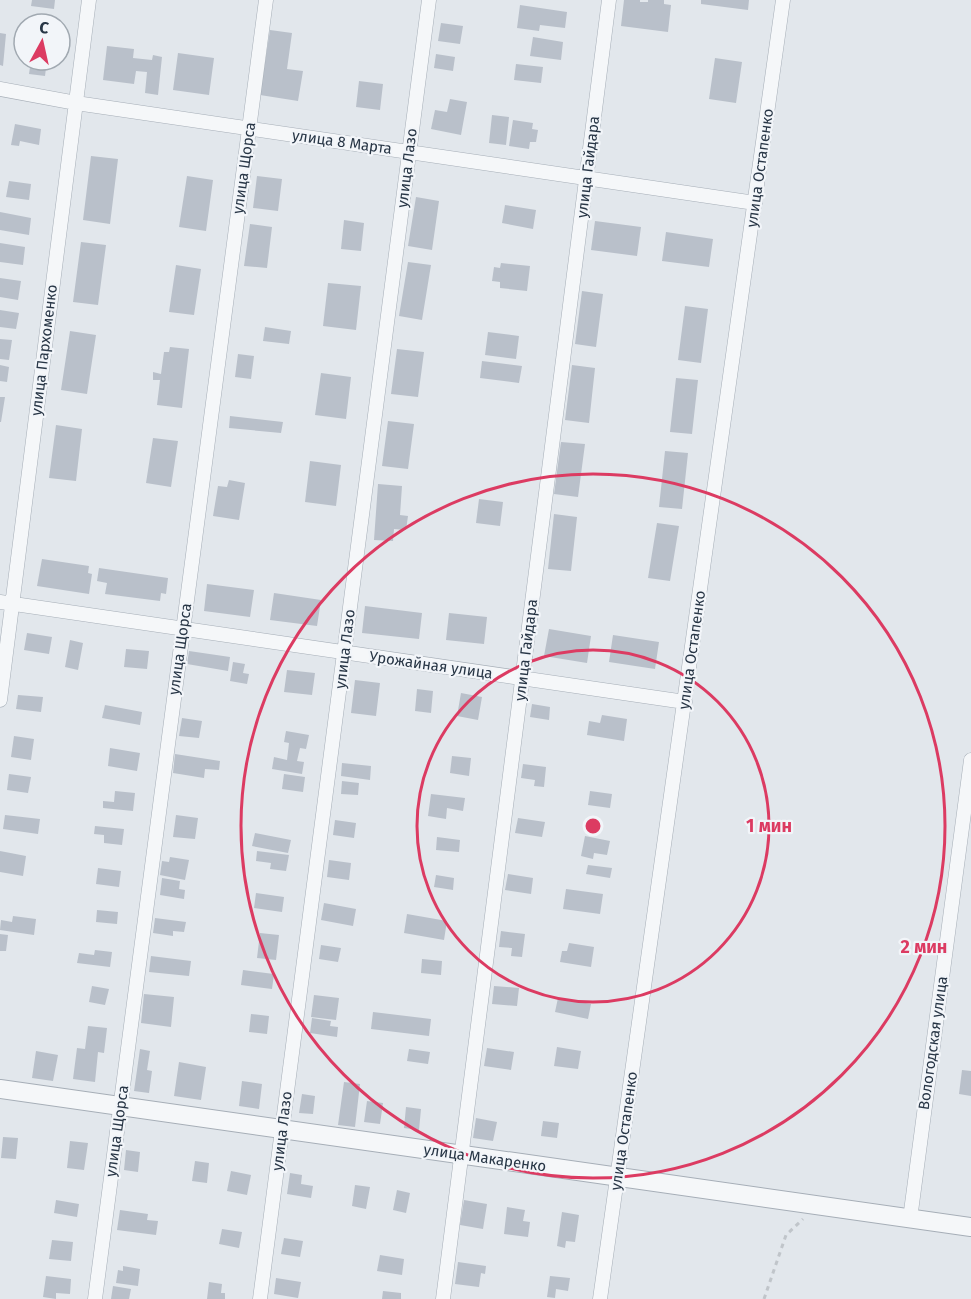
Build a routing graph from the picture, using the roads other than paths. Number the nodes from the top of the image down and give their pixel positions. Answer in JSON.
{"nodes":[{"id":1,"x":89,"y":0,"type":"edge"},
{"id":2,"x":266,"y":0,"type":"edge"},
{"id":3,"x":429,"y":0,"type":"edge"},
{"id":4,"x":609,"y":0,"type":"edge"},
{"id":5,"x":783,"y":0,"type":"edge"},
{"id":6,"x":0,"y":89,"type":"edge"},
{"id":7,"x":76,"y":103,"type":"junction"},
{"id":8,"x":249,"y":129,"type":"junction"},
{"id":9,"x":409,"y":152,"type":"junction"},
{"id":10,"x":586,"y":178,"type":"junction"},
{"id":11,"x":755,"y":203,"type":"junction"},
{"id":12,"x":6,"y":603,"type":"edge"},
{"id":13,"x":183,"y":629,"type":"junction"},
{"id":14,"x":344,"y":652,"type":"junction"},
{"id":15,"x":522,"y":678,"type":"junction"},
{"id":16,"x":0,"y":700,"type":"edge"},
{"id":17,"x":685,"y":702,"type":"junction"},
{"id":18,"x":971,"y":760,"type":"edge"},
{"id":19,"x":0,"y":1089,"type":"edge"},
{"id":20,"x":120,"y":1106,"type":"junction"},
{"id":21,"x":282,"y":1129,"type":"junction"},
{"id":22,"x":461,"y":1155,"type":"junction"},
{"id":23,"x":618,"y":1177,"type":"junction"},
{"id":24,"x":910,"y":1219,"type":"junction"},
{"id":25,"x":971,"y":1227,"type":"edge"},
{"id":26,"x":94,"y":1299,"type":"edge"},
{"id":27,"x":260,"y":1299,"type":"edge"},
{"id":28,"x":443,"y":1299,"type":"edge"},
{"id":29,"x":600,"y":1299,"type":"edge"}],
"edges":[{"from":1,"to":7,"type":"street","name":"улица Пархоменко"},
{"from":2,"to":8,"type":"street","name":"улица Щорса"},
{"from":3,"to":9,"type":"street","name":"улица Лазо"},
{"from":4,"to":10,"type":"street","name":"улица Гайдара"},
{"from":5,"to":11,"type":"street","name":"улица Остапенко"},
{"from":6,"to":7,"type":"street","name":"улица 8 Марта"},
{"from":7,"to":8,"type":"street","name":"улица 8 Марта"},
{"from":7,"to":12,"type":"street","name":"улица Пархоменко"},
{"from":8,"to":9,"type":"street","name":"улица 8 Марта"},
{"from":8,"to":13,"type":"street","name":"улица Щорса"},
{"from":9,"to":10,"type":"street","name":"улица 8 Марта"},
{"from":9,"to":14,"type":"street","name":"улица Лазо"},
{"from":10,"to":11,"type":"street","name":"улица 8 Марта"},
{"from":10,"to":15,"type":"street","name":"улица Гайдара"},
{"from":11,"to":17,"type":"street","name":"улица Остапенко"},
{"from":12,"to":13,"type":"street","name":"Урожайная улица"},
{"from":12,"to":16,"type":"street","name":"улица Пархоменко"},
{"from":13,"to":14,"type":"street","name":"Урожайная улица"},
{"from":13,"to":20,"type":"street","name":"улица Щорса"},
{"from":14,"to":15,"type":"street","name":"Урожайная улица"},
{"from":14,"to":21,"type":"street","name":"улица Лазо"},
{"from":15,"to":17,"type":"street","name":"Урожайная улица"},
{"from":15,"to":22,"type":"street","name":"улица Гайдара"},
{"from":17,"to":23,"type":"street","name":"улица Остапенко"},
{"from":18,"to":24,"type":"street","name":"Вологодская улица"},
{"from":19,"to":20,"type":"street","name":"улица Макаренко"},
{"from":20,"to":21,"type":"street","name":"улица Макаренко"},
{"from":20,"to":26,"type":"street","name":"улица Щорса"},
{"from":21,"to":22,"type":"street","name":"улица Макаренко"},
{"from":21,"to":27,"type":"street","name":"улица Лазо"},
{"from":22,"to":23,"type":"street","name":"улица Макаренко"},
{"from":22,"to":28,"type":"street","name":"улица Гайдара"},
{"from":23,"to":24,"type":"street","name":"улица Макаренко"},
{"from":23,"to":29,"type":"street","name":"улица Остапенко"},
{"from":24,"to":25,"type":"street","name":"улица Макаренко"}]}
